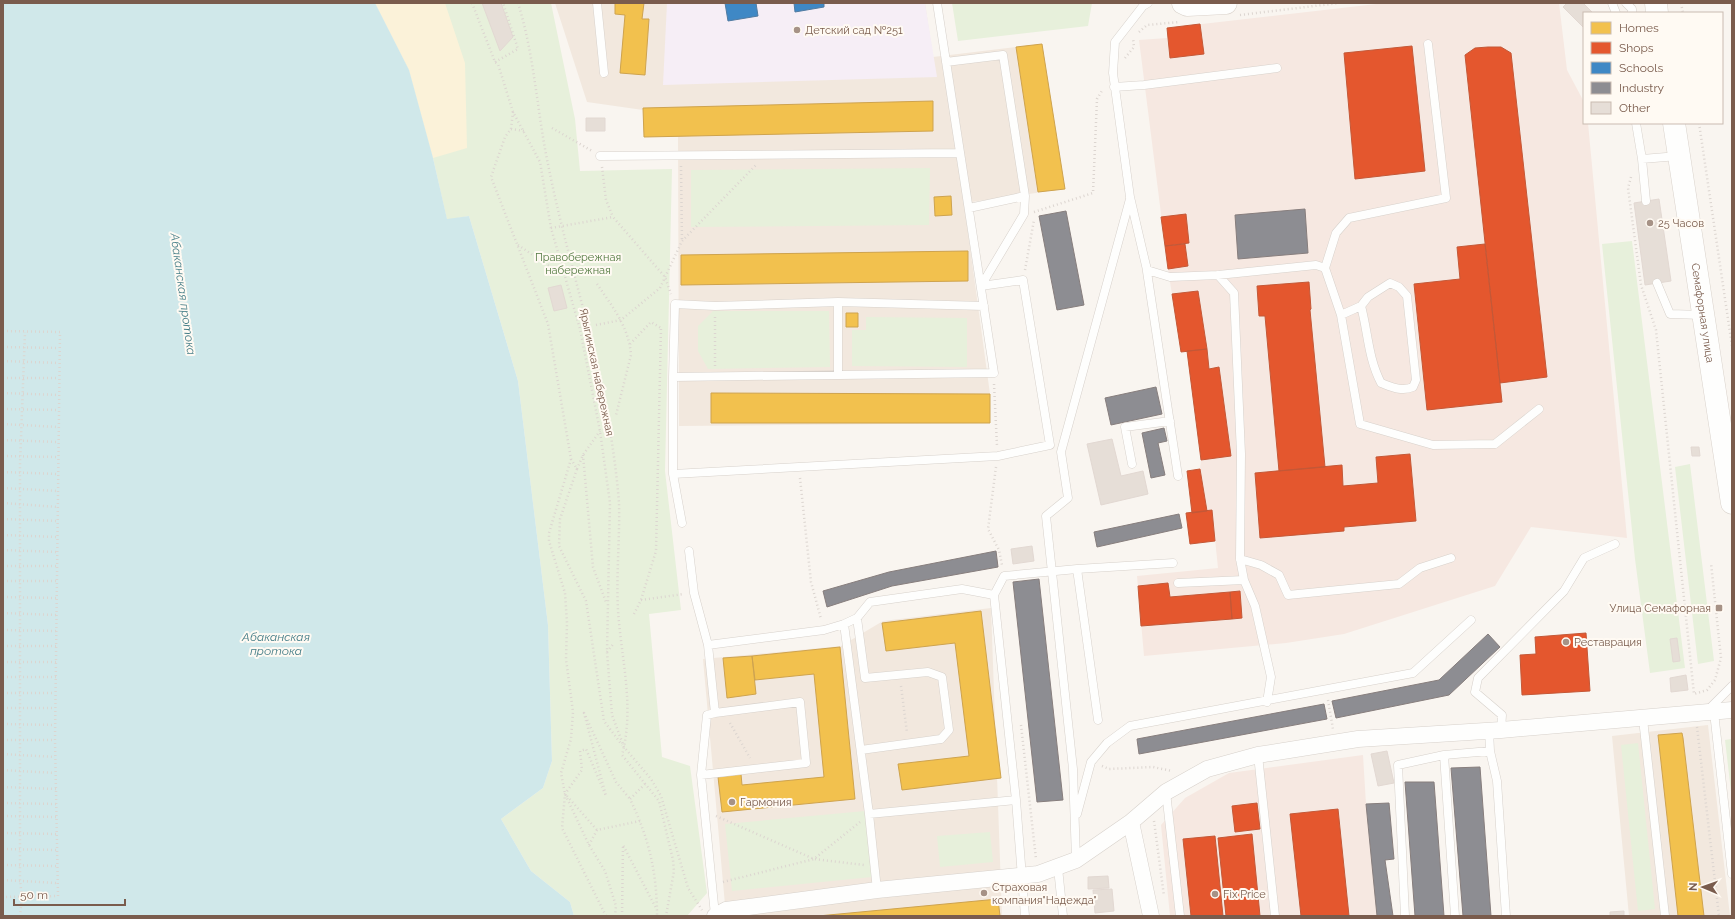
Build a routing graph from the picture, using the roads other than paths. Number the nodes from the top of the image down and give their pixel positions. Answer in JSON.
{"nodes":[{"id":1,"x":597,"y":3,"type":"edge"},
{"id":2,"x":937,"y":3,"type":"edge"},
{"id":3,"x":1148,"y":3,"type":"edge"},
{"id":4,"x":1183,"y":3,"type":"edge"},
{"id":5,"x":1226,"y":3,"type":"edge"},
{"id":6,"x":1626,"y":3,"type":"edge"},
{"id":7,"x":1632,"y":12,"type":"edge"},
{"id":8,"x":1428,"y":44,"type":"dead end"},
{"id":9,"x":946,"y":62,"type":"junction"},
{"id":10,"x":1277,"y":68,"type":"dead end"},
{"id":11,"x":604,"y":73,"type":"dead end"},
{"id":12,"x":1114,"y":88,"type":"junction"},
{"id":13,"x":1636,"y":124,"type":"edge"},
{"id":14,"x":1674,"y":124,"type":"edge"},
{"id":15,"x":960,"y":153,"type":"junction"},
{"id":16,"x":600,"y":156,"type":"road end"},
{"id":17,"x":1678,"y":156,"type":"junction"},
{"id":18,"x":1642,"y":159,"type":"junction"},
{"id":19,"x":1025,"y":196,"type":"junction"},
{"id":20,"x":1130,"y":196,"type":"junction"},
{"id":21,"x":1646,"y":201,"type":"dead end"},
{"id":22,"x":969,"y":208,"type":"junction"},
{"id":23,"x":1325,"y":268,"type":"junction"},
{"id":24,"x":1147,"y":270,"type":"junction"},
{"id":25,"x":1218,"y":276,"type":"junction"},
{"id":26,"x":1657,"y":283,"type":"dead end"},
{"id":27,"x":981,"y":286,"type":"junction"},
{"id":28,"x":838,"y":302,"type":"junction"},
{"id":29,"x":984,"y":306,"type":"junction"},
{"id":30,"x":1361,"y":306,"type":"junction"},
{"id":31,"x":1341,"y":315,"type":"junction"},
{"id":32,"x":1704,"y":315,"type":"junction"},
{"id":33,"x":838,"y":374,"type":"junction"},
{"id":34,"x":673,"y":377,"type":"junction"},
{"id":35,"x":1539,"y":409,"type":"dead end"},
{"id":36,"x":1170,"y":421,"type":"junction"},
{"id":37,"x":1132,"y":464,"type":"dead end"},
{"id":38,"x":673,"y":474,"type":"junction"},
{"id":39,"x":1178,"y":476,"type":"dead end"},
{"id":40,"x":1732,"y":503,"type":"edge"},
{"id":41,"x":682,"y":523,"type":"dead end"},
{"id":42,"x":1615,"y":544,"type":"dead end"},
{"id":43,"x":689,"y":551,"type":"dead end"},
{"id":44,"x":1451,"y":558,"type":"dead end"},
{"id":45,"x":1240,"y":559,"type":"junction"},
{"id":46,"x":1173,"y":562,"type":"dead end"},
{"id":47,"x":1077,"y":569,"type":"junction"},
{"id":48,"x":1052,"y":572,"type":"junction"},
{"id":49,"x":1244,"y":580,"type":"junction"},
{"id":50,"x":1178,"y":583,"type":"dead end"},
{"id":51,"x":994,"y":595,"type":"junction"},
{"id":52,"x":857,"y":618,"type":"junction"},
{"id":53,"x":1471,"y":620,"type":"dead end"},
{"id":54,"x":844,"y":624,"type":"junction"},
{"id":55,"x":708,"y":645,"type":"junction"},
{"id":56,"x":1732,"y":686,"type":"edge"},
{"id":57,"x":1266,"y":702,"type":"junction"},
{"id":58,"x":1732,"y":710,"type":"edge"},
{"id":59,"x":715,"y":713,"type":"junction"},
{"id":60,"x":1705,"y":717,"type":"junction"},
{"id":61,"x":1643,"y":719,"type":"junction"},
{"id":62,"x":1098,"y":720,"type":"dead end"},
{"id":63,"x":1495,"y":730,"type":"junction"},
{"id":64,"x":861,"y":750,"type":"junction"},
{"id":65,"x":1490,"y":751,"type":"junction"},
{"id":66,"x":1258,"y":755,"type":"junction"},
{"id":67,"x":1444,"y":755,"type":"junction"},
{"id":68,"x":701,"y":775,"type":"junction"},
{"id":69,"x":1166,"y":792,"type":"junction"},
{"id":70,"x":1016,"y":800,"type":"junction"},
{"id":71,"x":869,"y":814,"type":"junction"},
{"id":72,"x":1074,"y":822,"type":"junction"},
{"id":73,"x":1131,"y":822,"type":"junction"},
{"id":74,"x":1076,"y":860,"type":"junction"},
{"id":75,"x":1058,"y":868,"type":"junction"},
{"id":76,"x":1732,"y":874,"type":"edge"},
{"id":77,"x":1030,"y":875,"type":"junction"},
{"id":78,"x":877,"y":890,"type":"junction"},
{"id":79,"x":715,"y":914,"type":"edge"},
{"id":80,"x":1025,"y":916,"type":"edge"},
{"id":81,"x":1063,"y":916,"type":"edge"},
{"id":82,"x":1151,"y":916,"type":"edge"},
{"id":83,"x":1180,"y":916,"type":"edge"},
{"id":84,"x":1275,"y":916,"type":"edge"},
{"id":85,"x":1406,"y":916,"type":"edge"},
{"id":86,"x":1455,"y":916,"type":"edge"},
{"id":87,"x":1506,"y":916,"type":"edge"},
{"id":88,"x":1665,"y":916,"type":"edge"}],
"edges":[{"from":1,"to":11,"type":"lane"},
{"from":2,"to":9,"type":"lane"},
{"from":3,"to":12,"type":"lane"},
{"from":4,"to":5,"type":"main road"},
{"from":6,"to":7,"type":"lane"},
{"from":8,"to":23,"type":"lane"},
{"from":9,"to":15,"type":"lane"},
{"from":9,"to":19,"type":"lane"},
{"from":10,"to":12,"type":"lane"},
{"from":12,"to":20,"type":"lane"},
{"from":13,"to":18,"type":"lane"},
{"from":14,"to":17,"type":"main road","name":"Семафорная улица"},
{"from":15,"to":16,"type":"lane"},
{"from":15,"to":22,"type":"lane"},
{"from":17,"to":18,"type":"lane"},
{"from":17,"to":32,"type":"main road","name":"Семафорная улица"},
{"from":18,"to":21,"type":"lane"},
{"from":19,"to":22,"type":"lane"},
{"from":19,"to":27,"type":"lane"},
{"from":20,"to":24,"type":"lane"},
{"from":20,"to":48,"type":"lane"},
{"from":22,"to":27,"type":"lane"},
{"from":23,"to":25,"type":"lane"},
{"from":23,"to":31,"type":"lane"},
{"from":24,"to":25,"type":"lane"},
{"from":24,"to":36,"type":"lane"},
{"from":25,"to":45,"type":"lane"},
{"from":26,"to":32,"type":"lane"},
{"from":27,"to":29,"type":"lane"},
{"from":27,"to":38,"type":"lane"},
{"from":28,"to":29,"type":"lane"},
{"from":28,"to":33,"type":"lane"},
{"from":28,"to":34,"type":"lane"},
{"from":29,"to":33,"type":"lane"},
{"from":30,"to":30,"type":"lane"},
{"from":30,"to":31,"type":"lane"},
{"from":31,"to":35,"type":"lane"},
{"from":32,"to":40,"type":"main road","name":"Семафорная улица"},
{"from":33,"to":34,"type":"lane"},
{"from":34,"to":38,"type":"lane"},
{"from":36,"to":37,"type":"lane"},
{"from":36,"to":39,"type":"lane"},
{"from":38,"to":41,"type":"lane"},
{"from":42,"to":63,"type":"lane"},
{"from":43,"to":55,"type":"lane"},
{"from":44,"to":45,"type":"lane"},
{"from":45,"to":49,"type":"lane"},
{"from":46,"to":47,"type":"lane"},
{"from":47,"to":48,"type":"lane"},
{"from":47,"to":62,"type":"lane"},
{"from":48,"to":51,"type":"lane"},
{"from":48,"to":72,"type":"lane"},
{"from":49,"to":50,"type":"lane"},
{"from":49,"to":57,"type":"lane"},
{"from":51,"to":52,"type":"lane"},
{"from":51,"to":70,"type":"lane"},
{"from":52,"to":54,"type":"lane"},
{"from":52,"to":64,"type":"lane"},
{"from":53,"to":57,"type":"lane"},
{"from":54,"to":55,"type":"lane"},
{"from":54,"to":64,"type":"lane"},
{"from":55,"to":59,"type":"lane"},
{"from":56,"to":60,"type":"lane"},
{"from":57,"to":72,"type":"lane"},
{"from":58,"to":60,"type":"street"},
{"from":59,"to":68,"type":"lane"},
{"from":59,"to":68,"type":"lane"},
{"from":60,"to":61,"type":"street"},
{"from":60,"to":76,"type":"lane"},
{"from":61,"to":63,"type":"street"},
{"from":61,"to":88,"type":"lane"},
{"from":63,"to":65,"type":"lane"},
{"from":63,"to":66,"type":"street"},
{"from":64,"to":71,"type":"lane"},
{"from":65,"to":67,"type":"lane"},
{"from":65,"to":87,"type":"lane"},
{"from":66,"to":69,"type":"street"},
{"from":66,"to":84,"type":"lane"},
{"from":67,"to":85,"type":"lane"},
{"from":67,"to":86,"type":"lane"},
{"from":68,"to":79,"type":"lane"},
{"from":69,"to":73,"type":"street"},
{"from":69,"to":83,"type":"lane"},
{"from":70,"to":71,"type":"lane"},
{"from":70,"to":77,"type":"lane"},
{"from":71,"to":78,"type":"lane"},
{"from":72,"to":74,"type":"lane"},
{"from":73,"to":74,"type":"street"},
{"from":73,"to":82,"type":"street"},
{"from":74,"to":75,"type":"street"},
{"from":75,"to":77,"type":"street"},
{"from":75,"to":81,"type":"lane"},
{"from":77,"to":78,"type":"street"},
{"from":77,"to":80,"type":"lane"},
{"from":78,"to":79,"type":"street"}]}
